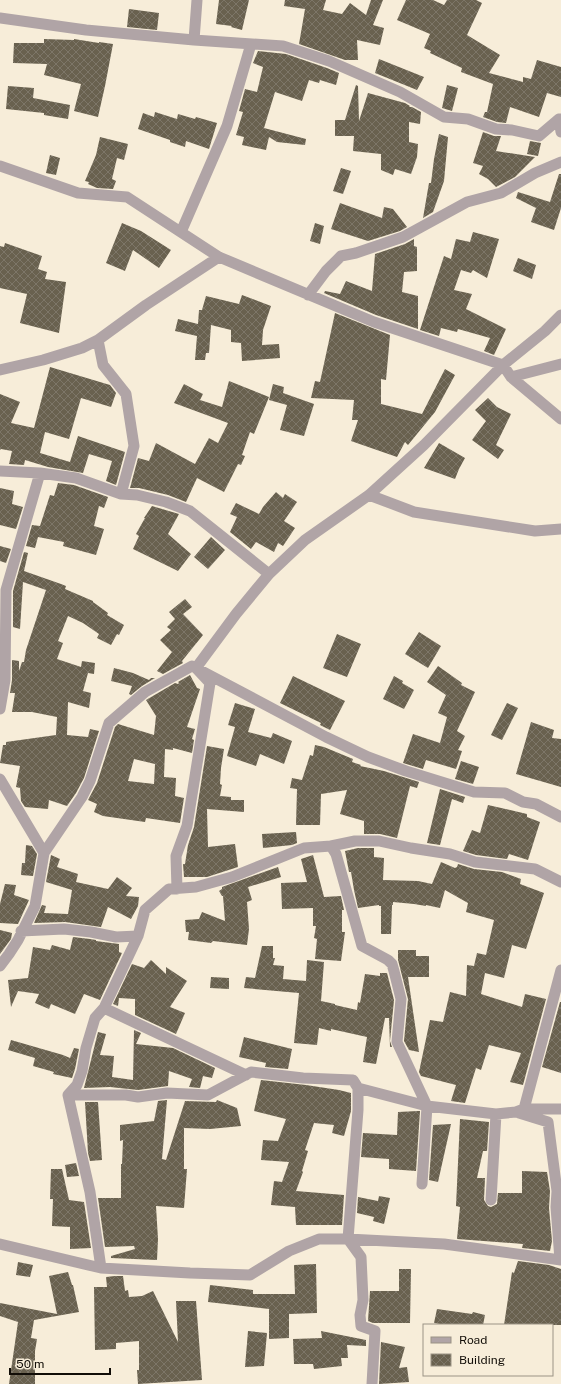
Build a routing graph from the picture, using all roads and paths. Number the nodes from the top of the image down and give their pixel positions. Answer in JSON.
{"nodes":[{"id":1,"x":198,"y":0,"type":"edge"},
{"id":2,"x":0,"y":18,"type":"edge"},
{"id":3,"x":194,"y":40,"type":"junction"},
{"id":4,"x":252,"y":44,"type":"junction"},
{"id":5,"x":560,"y":119,"type":"edge"},
{"id":6,"x":561,"y":132,"type":"edge"},
{"id":7,"x":561,"y":162,"type":"edge"},
{"id":8,"x":0,"y":166,"type":"edge"},
{"id":9,"x":181,"y":232,"type":"junction"},
{"id":10,"x":219,"y":257,"type":"junction"},
{"id":11,"x":308,"y":295,"type":"junction"},
{"id":12,"x":561,"y":316,"type":"edge"},
{"id":13,"x":98,"y":340,"type":"junction"},
{"id":14,"x":561,"y":364,"type":"edge"},
{"id":15,"x":503,"y":366,"type":"junction"},
{"id":16,"x":0,"y":370,"type":"edge"},
{"id":17,"x":511,"y":377,"type":"junction"},
{"id":18,"x":561,"y":419,"type":"edge"},
{"id":19,"x":0,"y":471,"type":"edge"},
{"id":20,"x":40,"y":473,"type":"junction"},
{"id":21,"x":121,"y":494,"type":"junction"},
{"id":22,"x":369,"y":495,"type":"junction"},
{"id":23,"x":561,"y":529,"type":"edge"},
{"id":24,"x":269,"y":574,"type":"junction"},
{"id":25,"x":196,"y":668,"type":"junction"},
{"id":26,"x":0,"y":709,"type":"edge"},
{"id":27,"x":0,"y":778,"type":"edge"},
{"id":28,"x":561,"y":817,"type":"edge"},
{"id":29,"x":331,"y":846,"type":"junction"},
{"id":30,"x":44,"y":853,"type":"junction"},
{"id":31,"x":561,"y":882,"type":"edge"},
{"id":32,"x":177,"y":889,"type":"junction"},
{"id":33,"x":21,"y":932,"type":"junction"},
{"id":34,"x":138,"y":936,"type":"junction"},
{"id":35,"x":0,"y":966,"type":"edge"},
{"id":36,"x":561,"y":970,"type":"edge"},
{"id":37,"x":104,"y":1008,"type":"junction"},
{"id":38,"x":246,"y":1075,"type":"junction"},
{"id":39,"x":358,"y":1088,"type":"junction"},
{"id":40,"x":68,"y":1095,"type":"junction"},
{"id":41,"x":427,"y":1106,"type":"junction"},
{"id":42,"x":561,"y":1108,"type":"edge"},
{"id":43,"x":520,"y":1111,"type":"junction"},
{"id":44,"x":496,"y":1114,"type":"junction"},
{"id":45,"x":422,"y":1184,"type":"dead end"},
{"id":46,"x":491,"y":1200,"type":"dead end"},
{"id":47,"x":348,"y":1239,"type":"junction"},
{"id":48,"x":0,"y":1244,"type":"edge"},
{"id":49,"x":561,"y":1260,"type":"edge"},
{"id":50,"x":101,"y":1268,"type":"junction"},
{"id":51,"x":372,"y":1384,"type":"edge"}],
"edges":[{"from":1,"to":3,"type":"street"},
{"from":2,"to":3,"type":"street"},
{"from":3,"to":4,"type":"street"},
{"from":4,"to":5,"type":"street"},
{"from":4,"to":9,"type":"street"},
{"from":5,"to":6,"type":"street"},
{"from":7,"to":11,"type":"street"},
{"from":8,"to":9,"type":"street"},
{"from":9,"to":10,"type":"street"},
{"from":10,"to":11,"type":"street"},
{"from":10,"to":13,"type":"street"},
{"from":11,"to":15,"type":"street"},
{"from":12,"to":15,"type":"street"},
{"from":13,"to":16,"type":"street"},
{"from":13,"to":21,"type":"street"},
{"from":14,"to":17,"type":"street"},
{"from":15,"to":17,"type":"street"},
{"from":15,"to":22,"type":"street"},
{"from":17,"to":18,"type":"street"},
{"from":19,"to":20,"type":"street"},
{"from":20,"to":21,"type":"street"},
{"from":20,"to":26,"type":"street"},
{"from":21,"to":24,"type":"street"},
{"from":22,"to":23,"type":"street"},
{"from":22,"to":24,"type":"street"},
{"from":24,"to":25,"type":"street"},
{"from":25,"to":28,"type":"street"},
{"from":25,"to":30,"type":"street"},
{"from":25,"to":32,"type":"street"},
{"from":27,"to":30,"type":"street"},
{"from":29,"to":31,"type":"street"},
{"from":29,"to":32,"type":"street"},
{"from":29,"to":41,"type":"street"},
{"from":30,"to":33,"type":"street"},
{"from":32,"to":34,"type":"street"},
{"from":33,"to":34,"type":"street"},
{"from":33,"to":35,"type":"street"},
{"from":34,"to":37,"type":"street"},
{"from":36,"to":43,"type":"street"},
{"from":37,"to":38,"type":"street"},
{"from":37,"to":40,"type":"street"},
{"from":38,"to":39,"type":"street"},
{"from":38,"to":40,"type":"street"},
{"from":39,"to":41,"type":"street"},
{"from":39,"to":47,"type":"street"},
{"from":40,"to":50,"type":"street"},
{"from":41,"to":44,"type":"street"},
{"from":41,"to":45,"type":"street"},
{"from":42,"to":43,"type":"street"},
{"from":43,"to":44,"type":"street"},
{"from":43,"to":49,"type":"street"},
{"from":44,"to":46,"type":"street"},
{"from":47,"to":49,"type":"street"},
{"from":47,"to":50,"type":"street"},
{"from":47,"to":51,"type":"street"},
{"from":48,"to":50,"type":"street"}]}
